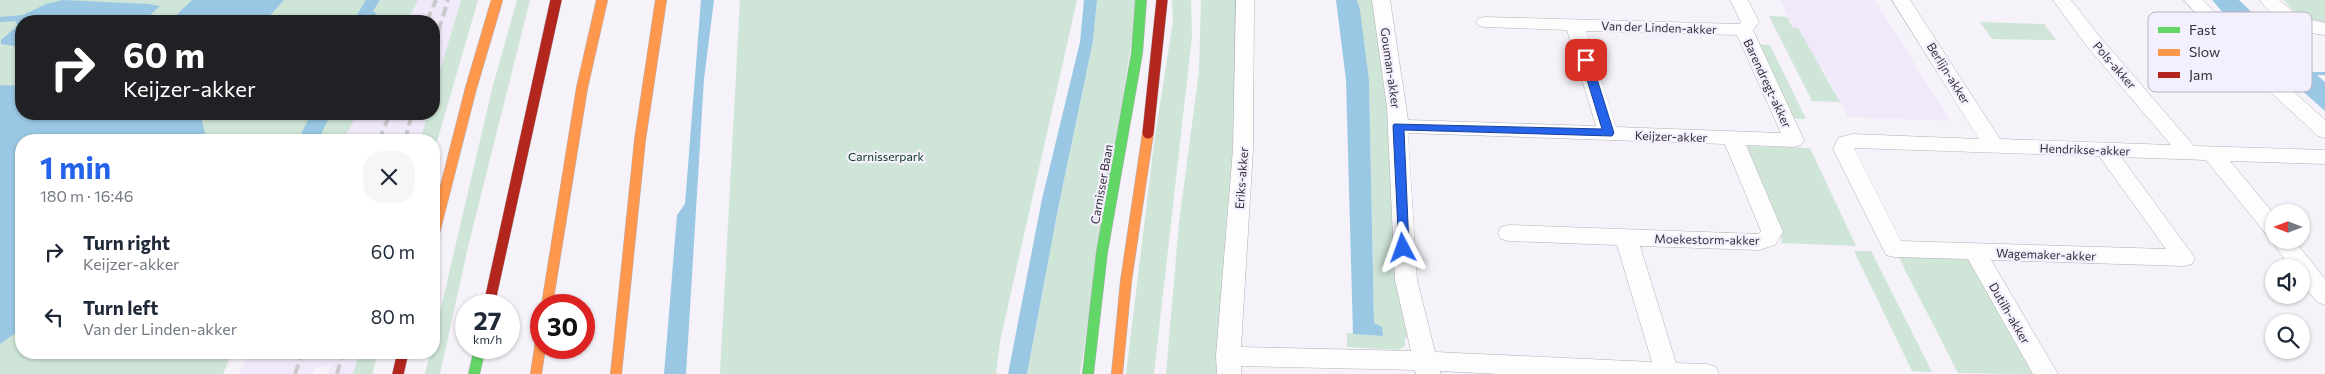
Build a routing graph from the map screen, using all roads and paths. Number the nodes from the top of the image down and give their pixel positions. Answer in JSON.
{"nodes":[{"id":1,"x":496,"y":0,"type":"edge"},
{"id":2,"x":556,"y":0,"type":"edge"},
{"id":3,"x":602,"y":0,"type":"edge"},
{"id":4,"x":660,"y":0,"type":"edge"},
{"id":5,"x":1141,"y":0,"type":"edge"},
{"id":6,"x":1162,"y":0,"type":"edge"},
{"id":7,"x":1245,"y":0,"type":"edge"},
{"id":8,"x":1381,"y":0,"type":"edge"},
{"id":9,"x":1739,"y":0,"type":"edge"},
{"id":10,"x":1902,"y":0,"type":"edge"},
{"id":11,"x":2062,"y":0,"type":"edge"},
{"id":12,"x":2193,"y":0,"type":"edge"},
{"id":13,"x":2268,"y":0,"type":"edge"},
{"id":14,"x":2204,"y":12,"type":"edge"},
{"id":15,"x":2279,"y":12,"type":"edge"},
{"id":16,"x":1486,"y":22,"type":"dead end"},
{"id":17,"x":1574,"y":25,"type":"junction"},
{"id":18,"x":608,"y":26,"type":"dead end"},
{"id":19,"x":2312,"y":28,"type":"edge"},
{"id":20,"x":2325,"y":29,"type":"edge"},
{"id":21,"x":1744,"y":30,"type":"junction"},
{"id":22,"x":582,"y":88,"type":"junction"},
{"id":23,"x":2282,"y":92,"type":"edge"},
{"id":24,"x":1398,"y":126,"type":"junction"},
{"id":25,"x":2325,"y":131,"type":"edge"},
{"id":26,"x":1608,"y":133,"type":"junction"},
{"id":27,"x":1733,"y":138,"type":"junction"},
{"id":28,"x":1794,"y":140,"type":"joint"},
{"id":29,"x":1845,"y":143,"type":"joint"},
{"id":30,"x":1995,"y":146,"type":"junction"},
{"id":31,"x":2105,"y":150,"type":"junction"},
{"id":32,"x":2188,"y":152,"type":"junction"},
{"id":33,"x":2212,"y":153,"type":"junction"},
{"id":34,"x":2325,"y":156,"type":"edge"},
{"id":35,"x":440,"y":209,"type":"edge"},
{"id":36,"x":2265,"y":218,"type":"edge"},
{"id":37,"x":1509,"y":233,"type":"dead end"},
{"id":38,"x":1626,"y":237,"type":"junction"},
{"id":39,"x":2289,"y":249,"type":"edge"},
{"id":40,"x":1974,"y":251,"type":"junction"},
{"id":41,"x":491,"y":294,"type":"edge"},
{"id":42,"x":549,"y":294,"type":"edge"},
{"id":43,"x":2325,"y":296,"type":"edge"},
{"id":44,"x":402,"y":359,"type":"edge"},
{"id":45,"x":477,"y":359,"type":"edge"},
{"id":46,"x":538,"y":359,"type":"edge"},
{"id":47,"x":1229,"y":365,"type":"edge"},
{"id":48,"x":1426,"y":367,"type":"edge"},
{"id":49,"x":1667,"y":372,"type":"junction"},
{"id":50,"x":398,"y":374,"type":"edge"},
{"id":51,"x":474,"y":374,"type":"edge"},
{"id":52,"x":536,"y":374,"type":"edge"},
{"id":53,"x":616,"y":374,"type":"edge"},
{"id":54,"x":1088,"y":374,"type":"edge"},
{"id":55,"x":1117,"y":374,"type":"edge"},
{"id":56,"x":1707,"y":374,"type":"edge"},
{"id":57,"x":2046,"y":374,"type":"edge"}],
"edges":[{"from":1,"to":35,"type":"main road"},
{"from":2,"to":41,"type":"main road"},
{"from":3,"to":22,"type":"main road"},
{"from":4,"to":53,"type":"main road"},
{"from":5,"to":54,"type":"main road","name":"Carnisser Baan"},
{"from":6,"to":55,"type":"main road"},
{"from":7,"to":47,"type":"street","name":"Eriks-akker"},
{"from":8,"to":24,"type":"street","name":"Gouman-akker"},
{"from":9,"to":21,"type":"street","name":"Barendregt-akker"},
{"from":10,"to":30,"type":"street","name":"Berlijn-akker"},
{"from":11,"to":32,"type":"street","name":"Pols-akker"},
{"from":12,"to":14,"type":"street"},
{"from":13,"to":15,"type":"street"},
{"from":16,"to":17,"type":"street","name":"Van der Linden-akker"},
{"from":17,"to":21,"type":"street","name":"Van der Linden-akker"},
{"from":17,"to":26,"type":"street"},
{"from":18,"to":22,"type":"main road"},
{"from":19,"to":20,"type":"street"},
{"from":21,"to":28,"type":"street","name":"Barendregt-akker"},
{"from":22,"to":42,"type":"main road"},
{"from":23,"to":25,"type":"street"},
{"from":24,"to":26,"type":"street","name":"Keijzer-akker"},
{"from":24,"to":48,"type":"street","name":"Gouman-akker"},
{"from":26,"to":27,"type":"street","name":"Keijzer-akker"},
{"from":27,"to":28,"type":"street","name":"Keijzer-akker"},
{"from":27,"to":38,"type":"street","name":"Moekestorm-akker"},
{"from":29,"to":30,"type":"street","name":"Hendrikse-akker"},
{"from":29,"to":40,"type":"street","name":"Wagemaker-akker"},
{"from":30,"to":31,"type":"street","name":"Hendrikse-akker"},
{"from":31,"to":32,"type":"street","name":"Hendrikse-akker"},
{"from":31,"to":40,"type":"street","name":"Wagemaker-akker"},
{"from":32,"to":33,"type":"street","name":"Hendrikse-akker"},
{"from":33,"to":34,"type":"street","name":"Hendrikse-akker"},
{"from":33,"to":36,"type":"street"},
{"from":37,"to":38,"type":"street","name":"Moekestorm-akker"},
{"from":38,"to":49,"type":"street"},
{"from":39,"to":43,"type":"street"},
{"from":40,"to":57,"type":"street","name":"Dutilh-akker"},
{"from":44,"to":50,"type":"main road"},
{"from":45,"to":51,"type":"main road"},
{"from":46,"to":52,"type":"main road"},
{"from":47,"to":48,"type":"street","name":"Eriks-akker"},
{"from":48,"to":49,"type":"street","name":"Eriks-akker"},
{"from":49,"to":56,"type":"street","name":"Eriks-akker"}]}
